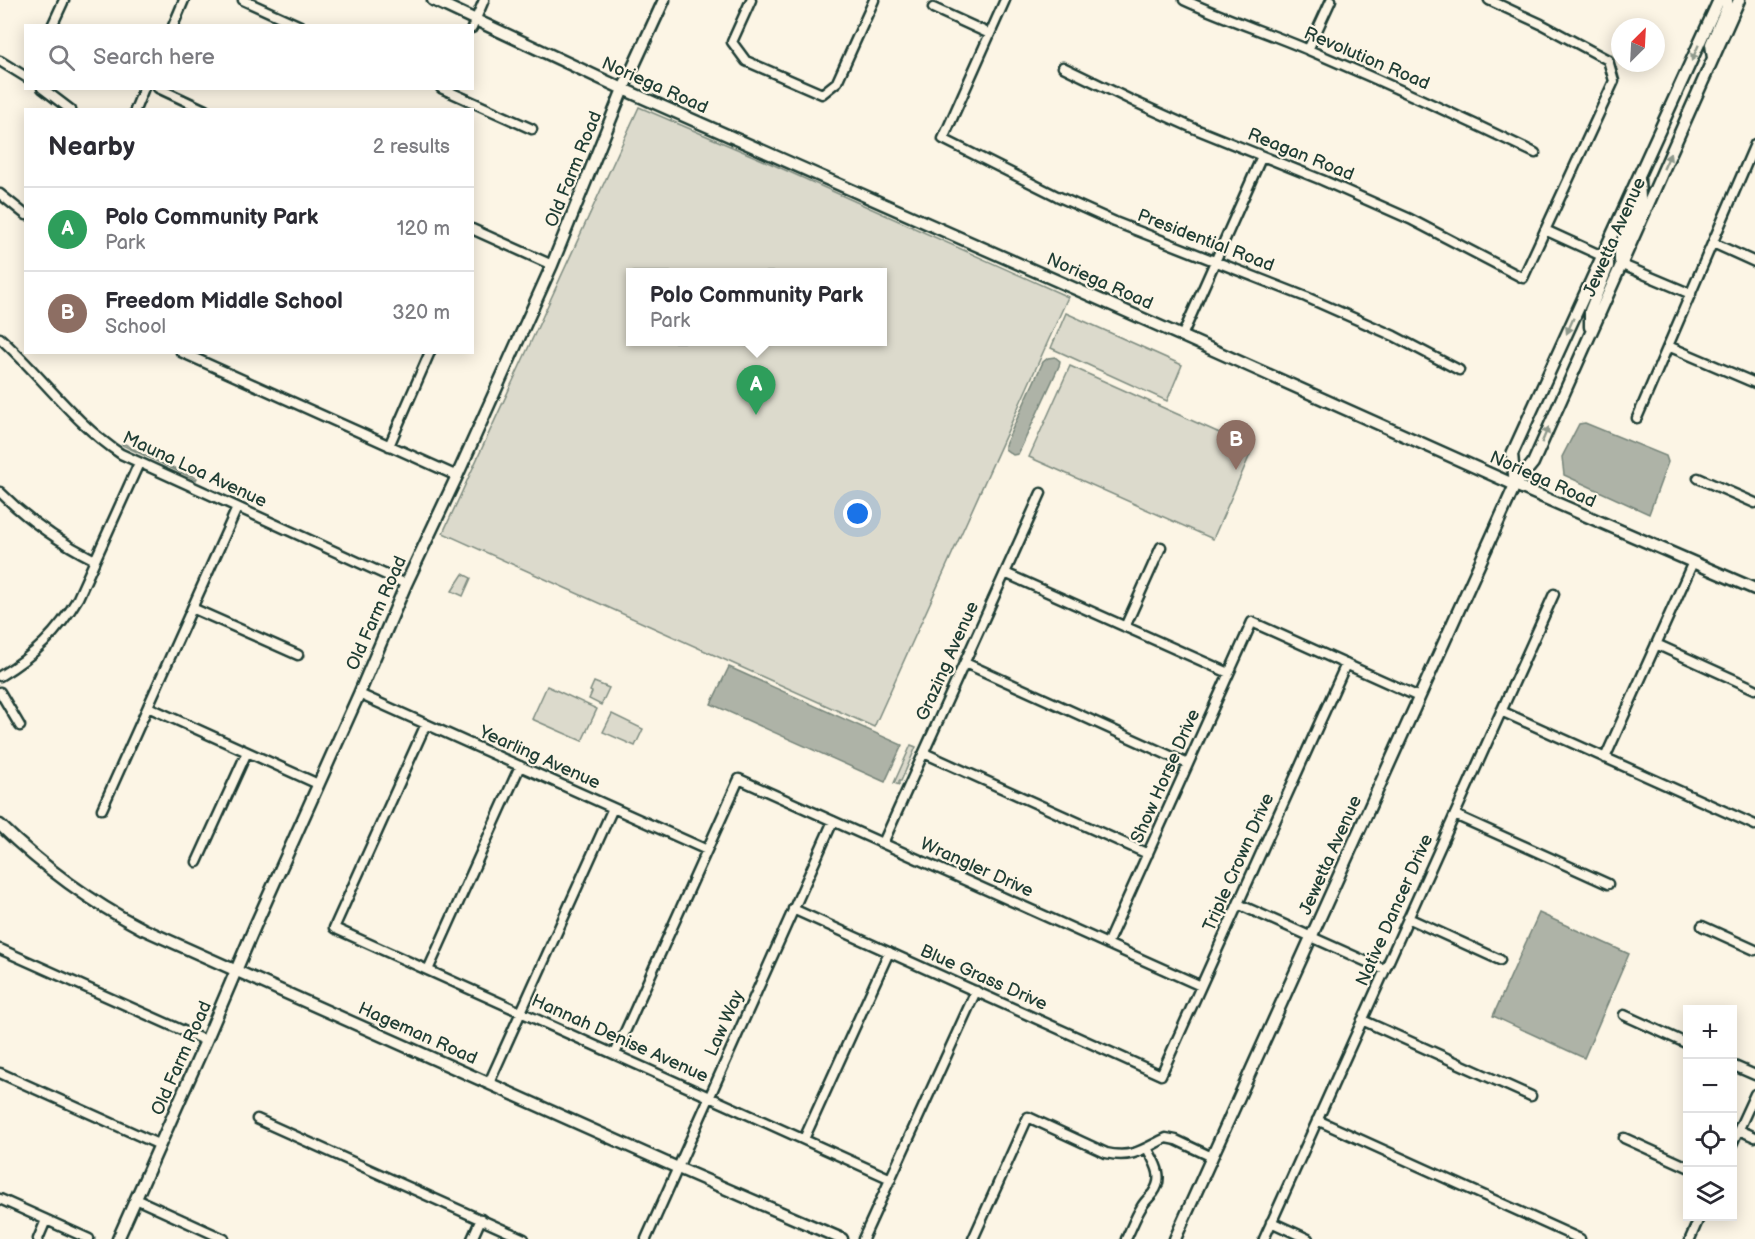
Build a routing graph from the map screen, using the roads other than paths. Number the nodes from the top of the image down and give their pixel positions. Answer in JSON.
{"nodes":[{"id":1,"x":64,"y":0,"type":"edge"},
{"id":2,"x":184,"y":0,"type":"edge"},
{"id":3,"x":243,"y":0,"type":"edge"},
{"id":4,"x":433,"y":0,"type":"edge"},
{"id":5,"x":484,"y":0,"type":"edge"},
{"id":6,"x":664,"y":0,"type":"edge"},
{"id":7,"x":751,"y":0,"type":"edge"},
{"id":8,"x":874,"y":0,"type":"edge"},
{"id":9,"x":1005,"y":0,"type":"edge"},
{"id":10,"x":1184,"y":0,"type":"edge"},
{"id":11,"x":1331,"y":0,"type":"edge"},
{"id":12,"x":1489,"y":0,"type":"edge"},
{"id":13,"x":1719,"y":0,"type":"edge"},
{"id":14,"x":1727,"y":0,"type":"edge"},
{"id":15,"x":1739,"y":0,"type":"edge"},
{"id":16,"x":933,"y":8,"type":"dead end"},
{"id":17,"x":53,"y":24,"type":"edge"},
{"id":18,"x":174,"y":24,"type":"edge"},
{"id":19,"x":296,"y":24,"type":"edge"},
{"id":20,"x":474,"y":24,"type":"edge"},
{"id":21,"x":990,"y":34,"type":"junction"},
{"id":22,"x":1308,"y":50,"type":"junction"},
{"id":23,"x":1713,"y":58,"type":"junction"},
{"id":24,"x":0,"y":61,"type":"edge"},
{"id":25,"x":1063,"y":67,"type":"dead end"},
{"id":26,"x":24,"y":76,"type":"edge"},
{"id":27,"x":623,"y":89,"type":"junction"},
{"id":28,"x":45,"y":90,"type":"edge"},
{"id":29,"x":143,"y":90,"type":"edge"},
{"id":30,"x":162,"y":90,"type":"edge"},
{"id":31,"x":446,"y":90,"type":"edge"},
{"id":32,"x":68,"y":108,"type":"edge"},
{"id":33,"x":136,"y":108,"type":"edge"},
{"id":34,"x":201,"y":108,"type":"edge"},
{"id":35,"x":532,"y":129,"type":"dead end"},
{"id":36,"x":1755,"y":144,"type":"edge"},
{"id":37,"x":1535,"y":153,"type":"dead end"},
{"id":38,"x":1262,"y":156,"type":"junction"},
{"id":39,"x":1639,"y":179,"type":"junction"},
{"id":40,"x":0,"y":194,"type":"edge"},
{"id":41,"x":24,"y":213,"type":"edge"},
{"id":42,"x":1545,"y":230,"type":"junction"},
{"id":43,"x":474,"y":231,"type":"edge"},
{"id":44,"x":1713,"y":243,"type":"junction"},
{"id":45,"x":1602,"y":256,"type":"junction"},
{"id":46,"x":1215,"y":261,"type":"junction"},
{"id":47,"x":1755,"y":262,"type":"edge"},
{"id":48,"x":1620,"y":264,"type":"junction"},
{"id":49,"x":552,"y":265,"type":"junction"},
{"id":50,"x":1691,"y":294,"type":"junction"},
{"id":51,"x":1589,"y":334,"type":"junction"},
{"id":52,"x":1182,"y":336,"type":"junction"},
{"id":53,"x":0,"y":338,"type":"edge"},
{"id":54,"x":1668,"y":346,"type":"junction"},
{"id":55,"x":185,"y":354,"type":"edge"},
{"id":56,"x":429,"y":354,"type":"edge"},
{"id":57,"x":1459,"y":370,"type":"dead end"},
{"id":58,"x":1755,"y":383,"type":"edge"},
{"id":59,"x":1637,"y":418,"type":"dead end"},
{"id":60,"x":389,"y":446,"type":"junction"},
{"id":61,"x":139,"y":464,"type":"junction"},
{"id":62,"x":457,"y":476,"type":"junction"},
{"id":63,"x":1698,"y":478,"type":"dead end"},
{"id":64,"x":1515,"y":485,"type":"junction"},
{"id":65,"x":0,"y":492,"type":"edge"},
{"id":66,"x":1041,"y":493,"type":"dead end"},
{"id":67,"x":1755,"y":503,"type":"edge"},
{"id":68,"x":237,"y":508,"type":"junction"},
{"id":69,"x":1161,"y":547,"type":"dead end"},
{"id":70,"x":95,"y":560,"type":"junction"},
{"id":71,"x":1693,"y":562,"type":"junction"},
{"id":72,"x":1005,"y":573,"type":"junction"},
{"id":73,"x":406,"y":584,"type":"junction"},
{"id":74,"x":1755,"y":589,"type":"edge"},
{"id":75,"x":1554,"y":594,"type":"dead end"},
{"id":76,"x":192,"y":608,"type":"junction"},
{"id":77,"x":1125,"y":627,"type":"junction"},
{"id":78,"x":1656,"y":644,"type":"junction"},
{"id":79,"x":298,"y":655,"type":"dead end"},
{"id":80,"x":964,"y":663,"type":"junction"},
{"id":81,"x":1346,"y":664,"type":"junction"},
{"id":82,"x":1229,"y":673,"type":"junction"},
{"id":83,"x":0,"y":676,"type":"edge"},
{"id":84,"x":1755,"y":689,"type":"edge"},
{"id":85,"x":0,"y":692,"type":"edge"},
{"id":86,"x":359,"y":694,"type":"junction"},
{"id":87,"x":1419,"y":697,"type":"junction"},
{"id":88,"x":148,"y":707,"type":"junction"},
{"id":89,"x":1501,"y":711,"type":"junction"},
{"id":90,"x":426,"y":724,"type":"junction"},
{"id":91,"x":20,"y":726,"type":"dead end"},
{"id":92,"x":247,"y":752,"type":"junction"},
{"id":93,"x":924,"y":753,"type":"junction"},
{"id":94,"x":1605,"y":758,"type":"junction"},
{"id":95,"x":1188,"y":764,"type":"junction"},
{"id":96,"x":520,"y":766,"type":"junction"},
{"id":97,"x":318,"y":784,"type":"junction"},
{"id":98,"x":614,"y":808,"type":"junction"},
{"id":99,"x":102,"y":809,"type":"dead end"},
{"id":100,"x":1455,"y":815,"type":"junction"},
{"id":101,"x":833,"y":821,"type":"junction"},
{"id":102,"x":0,"y":825,"type":"edge"},
{"id":103,"x":1755,"y":825,"type":"edge"},
{"id":104,"x":883,"y":843,"type":"junction"},
{"id":105,"x":707,"y":850,"type":"junction"},
{"id":106,"x":1148,"y":854,"type":"junction"},
{"id":107,"x":197,"y":862,"type":"dead end"},
{"id":108,"x":1608,"y":884,"type":"dead end"},
{"id":109,"x":1238,"y":904,"type":"junction"},
{"id":110,"x":793,"y":909,"type":"junction"},
{"id":111,"x":1408,"y":918,"type":"junction"},
{"id":112,"x":1702,"y":926,"type":"dead end"},
{"id":113,"x":1311,"y":937,"type":"junction"},
{"id":114,"x":1107,"y":944,"type":"junction"},
{"id":115,"x":0,"y":949,"type":"edge"},
{"id":116,"x":1755,"y":950,"type":"edge"},
{"id":117,"x":889,"y":952,"type":"junction"},
{"id":118,"x":1500,"y":960,"type":"dead end"},
{"id":119,"x":237,"y":970,"type":"junction"},
{"id":120,"x":428,"y":970,"type":"junction"},
{"id":121,"x":1385,"y":970,"type":"junction"},
{"id":122,"x":1201,"y":986,"type":"junction"},
{"id":123,"x":975,"y":991,"type":"junction"},
{"id":124,"x":522,"y":1012,"type":"junction"},
{"id":125,"x":1624,"y":1016,"type":"dead end"},
{"id":126,"x":1362,"y":1020,"type":"junction"},
{"id":127,"x":206,"y":1041,"type":"junction"},
{"id":128,"x":1683,"y":1042,"type":"edge"},
{"id":129,"x":615,"y":1054,"type":"junction"},
{"id":130,"x":1737,"y":1067,"type":"edge"},
{"id":131,"x":0,"y":1073,"type":"edge"},
{"id":132,"x":1161,"y":1074,"type":"joint"},
{"id":133,"x":1755,"y":1075,"type":"edge"},
{"id":134,"x":489,"y":1083,"type":"junction"},
{"id":135,"x":1755,"y":1094,"type":"edge"},
{"id":136,"x":709,"y":1096,"type":"junction"},
{"id":137,"x":1531,"y":1096,"type":"dead end"},
{"id":138,"x":257,"y":1119,"type":"dead end"},
{"id":139,"x":1317,"y":1120,"type":"junction"},
{"id":140,"x":1739,"y":1130,"type":"junction"},
{"id":141,"x":1737,"y":1134,"type":"edge"},
{"id":142,"x":1755,"y":1137,"type":"edge"},
{"id":143,"x":1624,"y":1138,"type":"dead end"},
{"id":144,"x":804,"y":1139,"type":"junction"},
{"id":145,"x":160,"y":1145,"type":"junction"},
{"id":146,"x":1147,"y":1148,"type":"junction"},
{"id":147,"x":1212,"y":1157,"type":"junction"},
{"id":148,"x":1683,"y":1165,"type":"edge"},
{"id":149,"x":678,"y":1168,"type":"junction"},
{"id":150,"x":891,"y":1179,"type":"junction"},
{"id":151,"x":0,"y":1199,"type":"edge"},
{"id":152,"x":136,"y":1199,"type":"junction"},
{"id":153,"x":46,"y":1220,"type":"junction"},
{"id":154,"x":481,"y":1220,"type":"junction"},
{"id":155,"x":1698,"y":1221,"type":"edge"},
{"id":156,"x":1271,"y":1222,"type":"junction"},
{"id":157,"x":38,"y":1239,"type":"edge"},
{"id":158,"x":89,"y":1239,"type":"edge"},
{"id":159,"x":118,"y":1239,"type":"edge"},
{"id":160,"x":224,"y":1239,"type":"edge"},
{"id":161,"x":472,"y":1239,"type":"edge"},
{"id":162,"x":524,"y":1239,"type":"edge"},
{"id":163,"x":646,"y":1239,"type":"edge"},
{"id":164,"x":842,"y":1239,"type":"edge"},
{"id":165,"x":863,"y":1239,"type":"edge"},
{"id":166,"x":973,"y":1239,"type":"edge"},
{"id":167,"x":1126,"y":1239,"type":"edge"},
{"id":168,"x":1175,"y":1239,"type":"edge"},
{"id":169,"x":1264,"y":1239,"type":"edge"},
{"id":170,"x":1308,"y":1239,"type":"edge"},
{"id":171,"x":1580,"y":1239,"type":"edge"},
{"id":172,"x":1690,"y":1239,"type":"edge"}],
"edges":[{"from":1,"to":17,"type":"street"},
{"from":2,"to":18,"type":"street"},
{"from":3,"to":19,"type":"street"},
{"from":4,"to":20,"type":"street","name":"Noriega Road"},
{"from":5,"to":20,"type":"street"},
{"from":6,"to":27,"type":"street","name":"Old Farm Road"},
{"from":7,"to":8,"type":"street"},
{"from":9,"to":21,"type":"street"},
{"from":10,"to":22,"type":"street","name":"Revolution Road"},
{"from":11,"to":22,"type":"street"},
{"from":12,"to":42,"type":"street"},
{"from":13,"to":39,"type":"street","name":"Jewetta Avenue","one_way":true},
{"from":14,"to":23,"type":"street"},
{"from":15,"to":23,"type":"street","name":"Jewetta Avenue"},
{"from":16,"to":21,"type":"street"},
{"from":20,"to":27,"type":"street","name":"Noriega Road"},
{"from":21,"to":46,"type":"street","name":"Presidential Road"},
{"from":22,"to":37,"type":"street","name":"Revolution Road"},
{"from":48,"to":23,"type":"street","name":"Jewetta Avenue","one_way":true},
{"from":24,"to":26,"type":"street"},
{"from":25,"to":38,"type":"street","name":"Reagan Road"},
{"from":27,"to":49,"type":"street","name":"Old Farm Road"},
{"from":27,"to":52,"type":"street","name":"Noriega Road"},
{"from":28,"to":32,"type":"street"},
{"from":29,"to":33,"type":"street"},
{"from":30,"to":34,"type":"street"},
{"from":31,"to":35,"type":"street"},
{"from":36,"to":44,"type":"street"},
{"from":38,"to":42,"type":"street","name":"Reagan Road"},
{"from":38,"to":46,"type":"street"},
{"from":39,"to":45,"type":"street","name":"Jewetta Avenue"},
{"from":39,"to":48,"type":"street"},
{"from":40,"to":41,"type":"street"},
{"from":42,"to":45,"type":"street"},
{"from":43,"to":49,"type":"street"},
{"from":44,"to":47,"type":"street"},
{"from":44,"to":50,"type":"street"},
{"from":45,"to":51,"type":"street"},
{"from":45,"to":64,"type":"street","name":"Jewetta Avenue","one_way":true},
{"from":46,"to":52,"type":"street"},
{"from":46,"to":57,"type":"street","name":"Presidential Road"},
{"from":48,"to":50,"type":"street"},
{"from":48,"to":51,"type":"street","name":"Jewetta Avenue"},
{"from":49,"to":62,"type":"street","name":"Old Farm Road"},
{"from":50,"to":54,"type":"street"},
{"from":64,"to":51,"type":"street","name":"Jewetta Avenue","one_way":true},
{"from":52,"to":64,"type":"street","name":"Noriega Road"},
{"from":53,"to":61,"type":"street","name":"Mauna Loa Avenue"},
{"from":54,"to":58,"type":"street"},
{"from":54,"to":59,"type":"street"},
{"from":55,"to":60,"type":"street"},
{"from":56,"to":60,"type":"street"},
{"from":60,"to":62,"type":"street"},
{"from":61,"to":68,"type":"street","name":"Mauna Loa Avenue"},
{"from":61,"to":70,"type":"street"},
{"from":62,"to":73,"type":"street","name":"Old Farm Road"},
{"from":63,"to":67,"type":"street"},
{"from":64,"to":71,"type":"street","name":"Noriega Road"},
{"from":64,"to":87,"type":"street","name":"Jewetta Avenue"},
{"from":65,"to":70,"type":"street"},
{"from":66,"to":72,"type":"street","name":"Grazing Avenue"},
{"from":68,"to":73,"type":"street","name":"Mauna Loa Avenue"},
{"from":68,"to":76,"type":"street"},
{"from":69,"to":77,"type":"street"},
{"from":70,"to":83,"type":"street"},
{"from":71,"to":74,"type":"street","name":"Noriega Road"},
{"from":71,"to":78,"type":"street"},
{"from":72,"to":77,"type":"street"},
{"from":72,"to":80,"type":"street","name":"Grazing Avenue"},
{"from":73,"to":86,"type":"street","name":"Old Farm Road"},
{"from":75,"to":89,"type":"street","name":"Native Dancer Drive"},
{"from":76,"to":79,"type":"street"},
{"from":76,"to":88,"type":"street"},
{"from":77,"to":82,"type":"street"},
{"from":78,"to":84,"type":"street"},
{"from":78,"to":94,"type":"street"},
{"from":80,"to":93,"type":"street","name":"Grazing Avenue"},
{"from":80,"to":95,"type":"street"},
{"from":81,"to":82,"type":"street","name":"Show Horse Drive"},
{"from":81,"to":87,"type":"street"},
{"from":81,"to":109,"type":"street","name":"Triple Crown Drive"},
{"from":82,"to":95,"type":"street","name":"Show Horse Drive"},
{"from":85,"to":91,"type":"street"},
{"from":86,"to":90,"type":"street","name":"Yearling Avenue"},
{"from":86,"to":97,"type":"street","name":"Old Farm Road"},
{"from":87,"to":113,"type":"street","name":"Jewetta Avenue"},
{"from":88,"to":92,"type":"street"},
{"from":88,"to":99,"type":"street"},
{"from":89,"to":94,"type":"street"},
{"from":89,"to":100,"type":"street","name":"Native Dancer Drive"},
{"from":90,"to":96,"type":"street","name":"Yearling Avenue"},
{"from":90,"to":120,"type":"street","name":"Hannah Denise Avenue"},
{"from":92,"to":97,"type":"street"},
{"from":92,"to":107,"type":"street"},
{"from":93,"to":104,"type":"street","name":"Grazing Avenue"},
{"from":93,"to":106,"type":"street"},
{"from":94,"to":103,"type":"street"},
{"from":95,"to":106,"type":"street","name":"Show Horse Drive"},
{"from":96,"to":98,"type":"street","name":"Yearling Avenue"},
{"from":96,"to":120,"type":"street"},
{"from":97,"to":119,"type":"street","name":"Old Farm Road"},
{"from":98,"to":105,"type":"street","name":"Yearling Avenue"},
{"from":98,"to":124,"type":"street"},
{"from":100,"to":108,"type":"street"},
{"from":100,"to":111,"type":"street","name":"Native Dancer Drive"},
{"from":101,"to":104,"type":"street","name":"Wrangler Drive"},
{"from":101,"to":105,"type":"street","name":"Wrangler Drive"},
{"from":101,"to":110,"type":"street","name":"Law Way"},
{"from":102,"to":119,"type":"street","name":"Hageman Road"},
{"from":104,"to":114,"type":"street","name":"Wrangler Drive"},
{"from":105,"to":129,"type":"street"},
{"from":106,"to":114,"type":"street","name":"Show Horse Drive"},
{"from":109,"to":113,"type":"street"},
{"from":109,"to":122,"type":"street","name":"Triple Crown Drive"},
{"from":110,"to":117,"type":"street","name":"Blue Grass Drive"},
{"from":110,"to":136,"type":"street","name":"Law Way"},
{"from":111,"to":118,"type":"street"},
{"from":111,"to":121,"type":"street","name":"Native Dancer Drive"},
{"from":112,"to":116,"type":"street"},
{"from":113,"to":121,"type":"street"},
{"from":113,"to":147,"type":"street","name":"Jewetta Avenue"},
{"from":114,"to":122,"type":"street","name":"Wrangler Drive"},
{"from":115,"to":127,"type":"street"},
{"from":117,"to":123,"type":"street","name":"Blue Grass Drive"},
{"from":117,"to":144,"type":"street"},
{"from":119,"to":127,"type":"street","name":"Old Farm Road"},
{"from":119,"to":134,"type":"street","name":"Hageman Road"},
{"from":120,"to":124,"type":"street","name":"Hannah Denise Avenue"},
{"from":121,"to":126,"type":"street","name":"Native Dancer Drive"},
{"from":122,"to":132,"type":"street","name":"Triple Crown Drive"},
{"from":123,"to":132,"type":"street","name":"Blue Grass Drive"},
{"from":123,"to":150,"type":"street"},
{"from":124,"to":129,"type":"street","name":"Hannah Denise Avenue"},
{"from":124,"to":134,"type":"street"},
{"from":125,"to":128,"type":"street"},
{"from":126,"to":137,"type":"street"},
{"from":126,"to":139,"type":"street","name":"Native Dancer Drive"},
{"from":127,"to":145,"type":"street","name":"Old Farm Road"},
{"from":129,"to":136,"type":"street","name":"Hannah Denise Avenue"},
{"from":130,"to":133,"type":"street"},
{"from":131,"to":145,"type":"street"},
{"from":134,"to":149,"type":"street","name":"Hageman Road"},
{"from":135,"to":140,"type":"street"},
{"from":136,"to":144,"type":"street","name":"Hannah Denise Avenue"},
{"from":136,"to":149,"type":"street","name":"Law Way"},
{"from":138,"to":154,"type":"street"},
{"from":139,"to":156,"type":"street","name":"Native Dancer Drive"},
{"from":139,"to":171,"type":"street"},
{"from":140,"to":141,"type":"street"},
{"from":140,"to":142,"type":"street"},
{"from":143,"to":148,"type":"street"},
{"from":144,"to":150,"type":"street","name":"Hannah Denise Avenue"},
{"from":145,"to":152,"type":"street","name":"Old Farm Road"},
{"from":146,"to":147,"type":"street"},
{"from":146,"to":166,"type":"street"},
{"from":146,"to":167,"type":"street"},
{"from":147,"to":168,"type":"street","name":"Jewetta Avenue"},
{"from":149,"to":163,"type":"street","name":"Law Way"},
{"from":149,"to":164,"type":"street","name":"Hageman Road"},
{"from":150,"to":165,"type":"street"},
{"from":151,"to":153,"type":"street"},
{"from":152,"to":159,"type":"street","name":"Old Farm Road"},
{"from":152,"to":160,"type":"street"},
{"from":153,"to":157,"type":"street"},
{"from":153,"to":158,"type":"street"},
{"from":154,"to":161,"type":"street"},
{"from":154,"to":162,"type":"street"},
{"from":155,"to":172,"type":"street"},
{"from":156,"to":169,"type":"street","name":"Native Dancer Drive"},
{"from":156,"to":170,"type":"street"}]}
